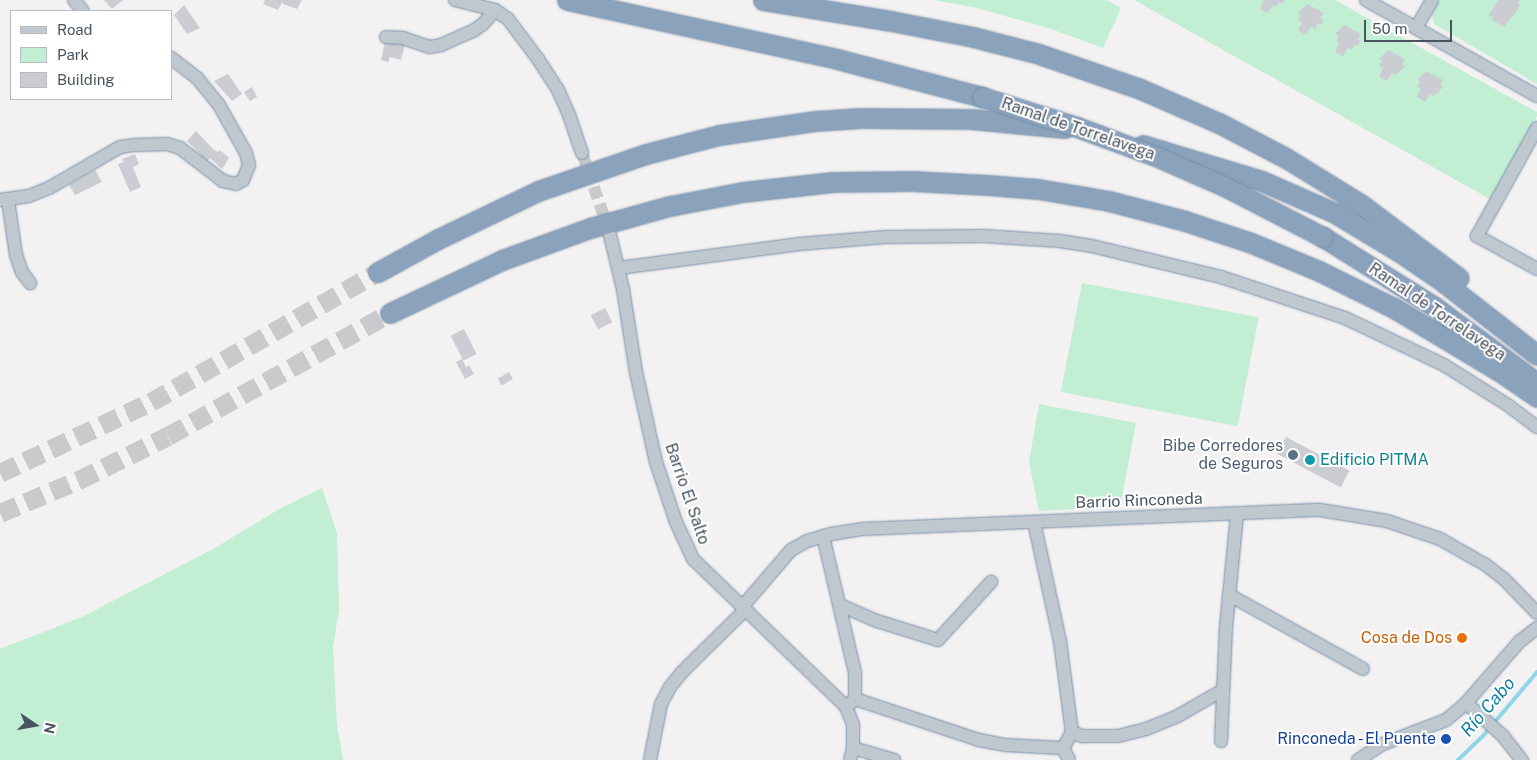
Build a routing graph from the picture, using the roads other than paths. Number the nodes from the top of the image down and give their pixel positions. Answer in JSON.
{"nodes":[{"id":1,"x":74,"y":0,"type":"edge"},
{"id":2,"x":455,"y":0,"type":"edge"},
{"id":3,"x":567,"y":0,"type":"edge"},
{"id":4,"x":763,"y":0,"type":"edge"},
{"id":5,"x":1366,"y":0,"type":"edge"},
{"id":6,"x":1432,"y":0,"type":"edge"},
{"id":7,"x":82,"y":10,"type":"edge"},
{"id":8,"x":495,"y":10,"type":"junction"},
{"id":9,"x":1416,"y":28,"type":"junction"},
{"id":10,"x":386,"y":37,"type":"dead end"},
{"id":11,"x":172,"y":59,"type":"edge"},
{"id":12,"x":1537,"y":96,"type":"edge"},
{"id":13,"x":1537,"y":128,"type":"edge"},
{"id":14,"x":582,"y":153,"type":"tunnel mouth"},
{"id":15,"x":4,"y":200,"type":"edge"},
{"id":16,"x":610,"y":236,"type":"tunnel mouth"},
{"id":17,"x":619,"y":268,"type":"junction"},
{"id":18,"x":1537,"y":269,"type":"edge"},
{"id":19,"x":378,"y":272,"type":"tunnel mouth"},
{"id":20,"x":30,"y":283,"type":"dead end"},
{"id":21,"x":390,"y":313,"type":"tunnel mouth"},
{"id":22,"x":1537,"y":343,"type":"edge"},
{"id":23,"x":1537,"y":355,"type":"edge"},
{"id":24,"x":1537,"y":383,"type":"edge"},
{"id":25,"x":1537,"y":397,"type":"edge"},
{"id":26,"x":1537,"y":428,"type":"edge"},
{"id":27,"x":1237,"y":514,"type":"junction"},
{"id":28,"x":1034,"y":522,"type":"junction"},
{"id":29,"x":823,"y":536,"type":"junction"},
{"id":30,"x":991,"y":582,"type":"dead end"},
{"id":31,"x":1229,"y":595,"type":"junction"},
{"id":32,"x":840,"y":605,"type":"junction"},
{"id":33,"x":743,"y":608,"type":"junction"},
{"id":34,"x":1537,"y":613,"type":"edge"},
{"id":35,"x":1537,"y":628,"type":"edge"},
{"id":36,"x":1363,"y":669,"type":"dead end"},
{"id":37,"x":1223,"y":690,"type":"junction"},
{"id":38,"x":850,"y":703,"type":"junction"},
{"id":39,"x":1466,"y":703,"type":"junction"},
{"id":40,"x":1072,"y":732,"type":"junction"},
{"id":41,"x":1221,"y":741,"type":"dead end"},
{"id":42,"x":1063,"y":748,"type":"junction"},
{"id":43,"x":852,"y":754,"type":"edge"},
{"id":44,"x":650,"y":760,"type":"edge"},
{"id":45,"x":894,"y":760,"type":"edge"},
{"id":46,"x":1069,"y":760,"type":"edge"},
{"id":47,"x":1358,"y":760,"type":"edge"},
{"id":48,"x":1522,"y":760,"type":"edge"}],
"edges":[{"from":1,"to":7,"type":"street"},
{"from":2,"to":8,"type":"street"},
{"from":3,"to":24,"type":"highway","name":"Ramal de Torrelavega","bridge":true},
{"from":4,"to":22,"type":"highway","name":"Ramal de Torrelavega"},
{"from":5,"to":9,"type":"street"},
{"from":6,"to":9,"type":"street"},
{"from":8,"to":10,"type":"street"},
{"from":8,"to":14,"type":"street"},
{"from":9,"to":12,"type":"street"},
{"from":11,"to":15,"type":"street"},
{"from":13,"to":18,"type":"street"},
{"from":15,"to":20,"type":"street"},
{"from":16,"to":17,"type":"street","name":"Barrio El Salto"},
{"from":17,"to":26,"type":"street"},
{"from":17,"to":33,"type":"street","name":"Barrio El Salto"},
{"from":19,"to":23,"type":"highway"},
{"from":21,"to":25,"type":"highway"},
{"from":27,"to":28,"type":"street","name":"Barrio Rinconeda"},
{"from":27,"to":31,"type":"street"},
{"from":27,"to":34,"type":"street","name":"Barrio Rinconeda"},
{"from":28,"to":29,"type":"street","name":"Barrio Rinconeda"},
{"from":28,"to":40,"type":"street"},
{"from":29,"to":32,"type":"street"},
{"from":29,"to":33,"type":"street","name":"Barrio Rinconeda"},
{"from":30,"to":32,"type":"street"},
{"from":31,"to":36,"type":"street"},
{"from":31,"to":37,"type":"street"},
{"from":32,"to":38,"type":"street"},
{"from":33,"to":38,"type":"street","name":"Barrio El Salto"},
{"from":33,"to":44,"type":"street","name":"Barrio Rinconeda"},
{"from":35,"to":39,"type":"street"},
{"from":37,"to":40,"type":"street"},
{"from":37,"to":41,"type":"street"},
{"from":38,"to":42,"type":"street"},
{"from":38,"to":43,"type":"street","name":"Barrio El Salto"},
{"from":39,"to":47,"type":"street"},
{"from":39,"to":48,"type":"street"},
{"from":40,"to":42,"type":"street"},
{"from":42,"to":46,"type":"street"},
{"from":43,"to":45,"type":"street"}]}
